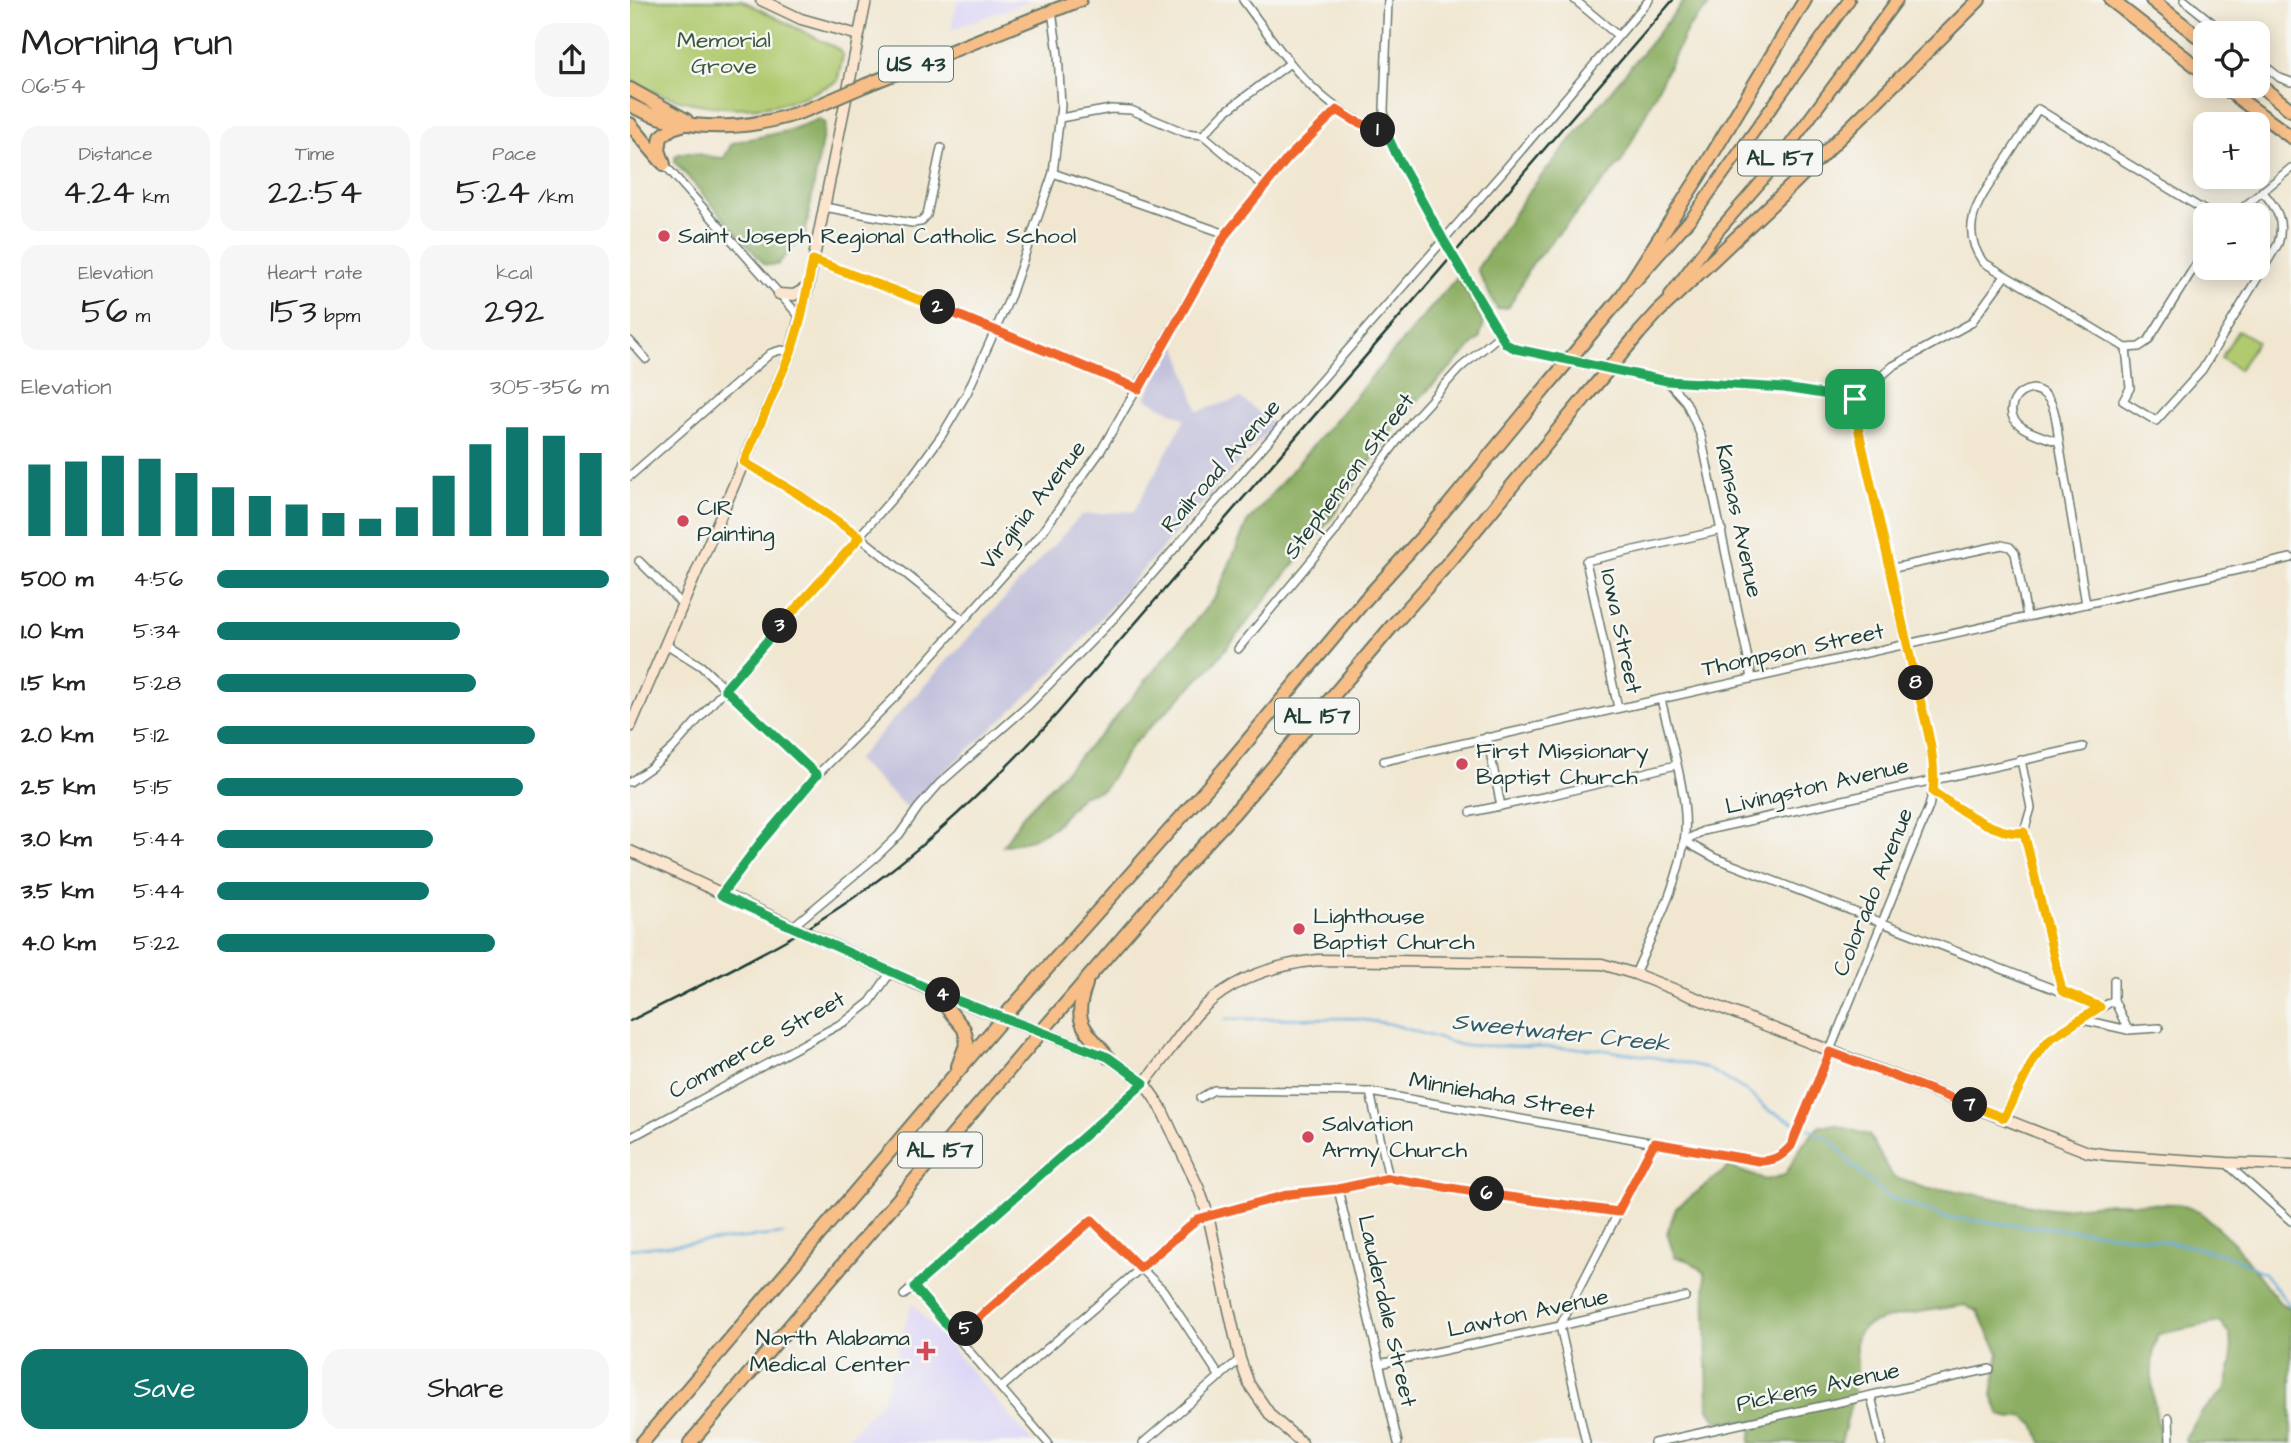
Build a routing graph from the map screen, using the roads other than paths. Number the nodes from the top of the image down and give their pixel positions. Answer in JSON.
{"nodes":[{"id":1,"x":761,"y":0,"type":"edge"},
{"id":2,"x":866,"y":0,"type":"edge"},
{"id":3,"x":1080,"y":0,"type":"edge"},
{"id":4,"x":1243,"y":0,"type":"edge"},
{"id":5,"x":1388,"y":0,"type":"edge"},
{"id":6,"x":1576,"y":0,"type":"edge"},
{"id":7,"x":1649,"y":0,"type":"edge"},
{"id":8,"x":1805,"y":0,"type":"edge"},
{"id":9,"x":1849,"y":0,"type":"edge"},
{"id":10,"x":1897,"y":0,"type":"edge"},
{"id":11,"x":1979,"y":0,"type":"edge"},
{"id":12,"x":2110,"y":0,"type":"edge"},
{"id":13,"x":2152,"y":0,"type":"edge"},
{"id":14,"x":2184,"y":0,"type":"edge"},
{"id":15,"x":1052,"y":11,"type":"junction"},
{"id":16,"x":2210,"y":21,"type":"edge"},
{"id":17,"x":2193,"y":32,"type":"edge"},
{"id":18,"x":858,"y":35,"type":"junction"},
{"id":19,"x":1617,"y":36,"type":"junction"},
{"id":20,"x":1290,"y":63,"type":"junction"},
{"id":21,"x":2193,"y":64,"type":"edge"},
{"id":22,"x":2270,"y":70,"type":"edge"},
{"id":23,"x":2291,"y":82,"type":"edge"},
{"id":24,"x":630,"y":89,"type":"edge"},
{"id":25,"x":2270,"y":93,"type":"edge"},
{"id":26,"x":2238,"y":98,"type":"edge"},
{"id":27,"x":630,"y":105,"type":"edge"},
{"id":28,"x":1337,"y":110,"type":"junction"},
{"id":29,"x":2291,"y":110,"type":"edge"},
{"id":30,"x":1060,"y":118,"type":"junction"},
{"id":31,"x":630,"y":124,"type":"edge"},
{"id":32,"x":690,"y":125,"type":"junction"},
{"id":33,"x":1386,"y":132,"type":"junction"},
{"id":34,"x":1203,"y":135,"type":"junction"},
{"id":35,"x":2291,"y":137,"type":"edge"},
{"id":36,"x":941,"y":148,"type":"dead end"},
{"id":37,"x":664,"y":164,"type":"junction"},
{"id":38,"x":2291,"y":168,"type":"edge"},
{"id":39,"x":1053,"y":173,"type":"junction"},
{"id":40,"x":1265,"y":187,"type":"junction"},
{"id":41,"x":2262,"y":191,"type":"junction"},
{"id":42,"x":2193,"y":203,"type":"edge"},
{"id":43,"x":2248,"y":203,"type":"edge"},
{"id":44,"x":824,"y":207,"type":"junction"},
{"id":45,"x":1226,"y":234,"type":"junction"},
{"id":46,"x":1443,"y":239,"type":"junction"},
{"id":47,"x":813,"y":260,"type":"junction"},
{"id":48,"x":2193,"y":269,"type":"edge"},
{"id":49,"x":2005,"y":276,"type":"junction"},
{"id":50,"x":808,"y":287,"type":"junction"},
{"id":51,"x":779,"y":294,"type":"junction"},
{"id":52,"x":1619,"y":299,"type":"junction"},
{"id":53,"x":1658,"y":312,"type":"junction"},
{"id":54,"x":801,"y":318,"type":"junction"},
{"id":55,"x":997,"y":330,"type":"junction"},
{"id":56,"x":1500,"y":335,"type":"junction"},
{"id":57,"x":630,"y":341,"type":"edge"},
{"id":58,"x":2126,"y":348,"type":"junction"},
{"id":59,"x":791,"y":352,"type":"junction"},
{"id":60,"x":646,"y":359,"type":"dead end"},
{"id":61,"x":1667,"y":381,"type":"junction"},
{"id":62,"x":1139,"y":389,"type":"junction"},
{"id":63,"x":1855,"y":399,"type":"junction"},
{"id":64,"x":2059,"y":442,"type":"junction"},
{"id":65,"x":744,"y":462,"type":"junction"},
{"id":66,"x":630,"y":476,"type":"edge"},
{"id":67,"x":1722,"y":530,"type":"junction"},
{"id":68,"x":860,"y":537,"type":"junction"},
{"id":69,"x":2291,"y":558,"type":"edge"},
{"id":70,"x":639,"y":561,"type":"dead end"},
{"id":71,"x":1889,"y":569,"type":"junction"},
{"id":72,"x":2086,"y":604,"type":"junction"},
{"id":73,"x":682,"y":605,"type":"junction"},
{"id":74,"x":2027,"y":616,"type":"junction"},
{"id":75,"x":962,"y":619,"type":"junction"},
{"id":76,"x":666,"y":644,"type":"junction"},
{"id":77,"x":1906,"y":644,"type":"junction"},
{"id":78,"x":1238,"y":649,"type":"dead end"},
{"id":79,"x":1752,"y":678,"type":"junction"},
{"id":80,"x":725,"y":689,"type":"junction"},
{"id":81,"x":1661,"y":699,"type":"junction"},
{"id":82,"x":1618,"y":708,"type":"junction"},
{"id":83,"x":630,"y":727,"type":"edge"},
{"id":84,"x":1487,"y":737,"type":"junction"},
{"id":85,"x":2083,"y":747,"type":"dead end"},
{"id":86,"x":2021,"y":760,"type":"junction"},
{"id":87,"x":1384,"y":761,"type":"dead end"},
{"id":88,"x":1676,"y":765,"type":"junction"},
{"id":89,"x":817,"y":775,"type":"junction"},
{"id":90,"x":1935,"y":779,"type":"junction"},
{"id":91,"x":630,"y":782,"type":"edge"},
{"id":92,"x":1933,"y":792,"type":"junction"},
{"id":93,"x":1501,"y":806,"type":"junction"},
{"id":94,"x":1471,"y":812,"type":"dead end"},
{"id":95,"x":2024,"y":832,"type":"junction"},
{"id":96,"x":1684,"y":841,"type":"junction"},
{"id":97,"x":630,"y":843,"type":"edge"},
{"id":98,"x":630,"y":851,"type":"edge"},
{"id":99,"x":645,"y":856,"type":"junction"},
{"id":100,"x":721,"y":895,"type":"junction"},
{"id":101,"x":1880,"y":924,"type":"junction"},
{"id":102,"x":792,"y":927,"type":"junction"},
{"id":103,"x":891,"y":972,"type":"junction"},
{"id":104,"x":1635,"y":974,"type":"junction"},
{"id":105,"x":1088,"y":978,"type":"junction"},
{"id":106,"x":2114,"y":980,"type":"dead end"},
{"id":107,"x":2062,"y":991,"type":"junction"},
{"id":108,"x":934,"y":992,"type":"junction"},
{"id":109,"x":2114,"y":1000,"type":"junction"},
{"id":110,"x":2100,"y":1007,"type":"junction"},
{"id":111,"x":1003,"y":1018,"type":"junction"},
{"id":112,"x":2083,"y":1020,"type":"junction"},
{"id":113,"x":2159,"y":1028,"type":"dead end"},
{"id":114,"x":2128,"y":1030,"type":"junction"},
{"id":115,"x":1042,"y":1031,"type":"junction"},
{"id":116,"x":1830,"y":1052,"type":"junction"},
{"id":117,"x":1108,"y":1057,"type":"junction"},
{"id":118,"x":954,"y":1078,"type":"junction"},
{"id":119,"x":1144,"y":1083,"type":"junction"},
{"id":120,"x":1370,"y":1092,"type":"junction"},
{"id":121,"x":1200,"y":1098,"type":"dead end"},
{"id":122,"x":2004,"y":1118,"type":"junction"},
{"id":123,"x":630,"y":1138,"type":"edge"},
{"id":124,"x":1654,"y":1143,"type":"junction"},
{"id":125,"x":1791,"y":1146,"type":"joint"},
{"id":126,"x":2227,"y":1163,"type":"junction"},
{"id":127,"x":2291,"y":1165,"type":"edge"},
{"id":128,"x":1389,"y":1178,"type":"junction"},
{"id":129,"x":1338,"y":1189,"type":"junction"},
{"id":130,"x":1618,"y":1212,"type":"junction"},
{"id":131,"x":1208,"y":1215,"type":"junction"},
{"id":132,"x":2291,"y":1221,"type":"edge"},
{"id":133,"x":1140,"y":1268,"type":"junction"},
{"id":134,"x":914,"y":1287,"type":"junction"},
{"id":135,"x":904,"y":1295,"type":"dead end"},
{"id":136,"x":1685,"y":1297,"type":"dead end"},
{"id":137,"x":1560,"y":1326,"type":"junction"},
{"id":138,"x":957,"y":1337,"type":"junction"},
{"id":139,"x":1240,"y":1359,"type":"junction"},
{"id":140,"x":1379,"y":1364,"type":"junction"},
{"id":141,"x":1990,"y":1368,"type":"dead end"},
{"id":142,"x":1220,"y":1377,"type":"junction"},
{"id":143,"x":1001,"y":1388,"type":"junction"},
{"id":144,"x":1871,"y":1396,"type":"junction"},
{"id":145,"x":2169,"y":1418,"type":"dead end"},
{"id":146,"x":1297,"y":1441,"type":"edge"},
{"id":147,"x":642,"y":1443,"type":"edge"},
{"id":148,"x":690,"y":1443,"type":"edge"},
{"id":149,"x":1048,"y":1443,"type":"edge"},
{"id":150,"x":1143,"y":1443,"type":"edge"},
{"id":151,"x":1398,"y":1443,"type":"edge"},
{"id":152,"x":1586,"y":1443,"type":"edge"},
{"id":153,"x":1654,"y":1443,"type":"edge"},
{"id":154,"x":1882,"y":1443,"type":"edge"},
{"id":155,"x":2170,"y":1443,"type":"edge"}],
"edges":[{"from":1,"to":18,"type":"street"},
{"from":2,"to":18,"type":"street"},
{"from":3,"to":15,"type":"highway","number":"US 43"},
{"from":4,"to":20,"type":"street"},
{"from":5,"to":33,"type":"street"},
{"from":6,"to":19,"type":"street"},
{"from":7,"to":19,"type":"street","name":"Railroad Avenue"},
{"from":8,"to":52,"type":"highway"},
{"from":9,"to":52,"type":"main road","number":"AL 157"},
{"from":10,"to":53,"type":"main road","number":"AL 157"},
{"from":11,"to":53,"type":"highway"},
{"from":12,"to":21,"type":"highway"},
{"from":13,"to":17,"type":"highway"},
{"from":14,"to":16,"type":"street"},
{"from":15,"to":30,"type":"street"},
{"from":15,"to":32,"type":"highway","number":"US 43","bridge":true},
{"from":18,"to":44,"type":"street"},
{"from":19,"to":46,"type":"street","name":"Railroad Avenue"},
{"from":20,"to":28,"type":"street"},
{"from":20,"to":34,"type":"street"},
{"from":22,"to":23,"type":"street"},
{"from":24,"to":32,"type":"highway"},
{"from":25,"to":29,"type":"highway"},
{"from":26,"to":35,"type":"highway"},
{"from":27,"to":32,"type":"highway","number":"US 43"},
{"from":28,"to":33,"type":"street"},
{"from":28,"to":40,"type":"street","name":"Virginia Avenue"},
{"from":30,"to":34,"type":"street"},
{"from":30,"to":39,"type":"street"},
{"from":31,"to":37,"type":"highway"},
{"from":32,"to":37,"type":"highway"},
{"from":33,"to":46,"type":"street"},
{"from":34,"to":40,"type":"street"},
{"from":36,"to":44,"type":"street"},
{"from":37,"to":51,"type":"street"},
{"from":38,"to":41,"type":"street"},
{"from":39,"to":45,"type":"street"},
{"from":39,"to":55,"type":"street"},
{"from":40,"to":45,"type":"street","name":"Virginia Avenue"},
{"from":41,"to":43,"type":"street"},
{"from":41,"to":58,"type":"street"},
{"from":42,"to":49,"type":"street"},
{"from":44,"to":47,"type":"street"},
{"from":45,"to":62,"type":"street","name":"Virginia Avenue"},
{"from":46,"to":56,"type":"street"},
{"from":46,"to":102,"type":"street","name":"Railroad Avenue"},
{"from":47,"to":50,"type":"street"},
{"from":47,"to":55,"type":"street"},
{"from":48,"to":58,"type":"street"},
{"from":49,"to":58,"type":"street"},
{"from":49,"to":63,"type":"street"},
{"from":50,"to":51,"type":"street"},
{"from":50,"to":54,"type":"street"},
{"from":51,"to":54,"type":"street"},
{"from":52,"to":111,"type":"highway","number":"AL 157","bridge":true},
{"from":53,"to":105,"type":"highway","number":"AL 157","bridge":true},
{"from":54,"to":59,"type":"street"},
{"from":55,"to":62,"type":"street"},
{"from":55,"to":68,"type":"street"},
{"from":56,"to":61,"type":"street"},
{"from":56,"to":78,"type":"street","name":"Stephenson Street"},
{"from":57,"to":60,"type":"street"},
{"from":59,"to":65,"type":"street"},
{"from":59,"to":66,"type":"street"},
{"from":61,"to":63,"type":"street"},
{"from":61,"to":67,"type":"street","name":"Kansas Avenue"},
{"from":62,"to":75,"type":"street","name":"Virginia Avenue"},
{"from":63,"to":71,"type":"street","name":"Colorado Avenue"},
{"from":64,"to":64,"type":"street"},
{"from":64,"to":72,"type":"street"},
{"from":65,"to":68,"type":"street"},
{"from":65,"to":73,"type":"street"},
{"from":67,"to":79,"type":"street","name":"Kansas Avenue"},
{"from":67,"to":82,"type":"street","name":"Iowa Street"},
{"from":68,"to":75,"type":"street"},
{"from":68,"to":80,"type":"street"},
{"from":69,"to":72,"type":"street","name":"Thompson Street"},
{"from":70,"to":73,"type":"street"},
{"from":71,"to":74,"type":"street"},
{"from":71,"to":77,"type":"street","name":"Colorado Avenue"},
{"from":72,"to":74,"type":"street","name":"Thompson Street"},
{"from":73,"to":76,"type":"street"},
{"from":74,"to":77,"type":"street","name":"Thompson Street"},
{"from":75,"to":89,"type":"street","name":"Virginia Avenue"},
{"from":76,"to":80,"type":"street"},
{"from":76,"to":83,"type":"street"},
{"from":77,"to":79,"type":"street","name":"Thompson Street"},
{"from":77,"to":90,"type":"street","name":"Colorado Avenue"},
{"from":79,"to":81,"type":"street","name":"Thompson Street"},
{"from":80,"to":89,"type":"street"},
{"from":80,"to":91,"type":"street"},
{"from":81,"to":82,"type":"street","name":"Thompson Street"},
{"from":81,"to":88,"type":"street"},
{"from":82,"to":84,"type":"street","name":"Thompson Street"},
{"from":84,"to":87,"type":"street","name":"Thompson Street"},
{"from":84,"to":93,"type":"street"},
{"from":85,"to":86,"type":"street","name":"Livingston Avenue"},
{"from":86,"to":90,"type":"street","name":"Livingston Avenue"},
{"from":86,"to":95,"type":"street"},
{"from":88,"to":93,"type":"street"},
{"from":88,"to":96,"type":"street"},
{"from":89,"to":100,"type":"street","name":"Virginia Avenue"},
{"from":90,"to":92,"type":"street","name":"Colorado Avenue"},
{"from":90,"to":96,"type":"street","name":"Livingston Avenue"},
{"from":92,"to":95,"type":"street"},
{"from":92,"to":101,"type":"street","name":"Colorado Avenue"},
{"from":93,"to":94,"type":"street"},
{"from":95,"to":107,"type":"street"},
{"from":96,"to":101,"type":"street"},
{"from":96,"to":104,"type":"street"},
{"from":97,"to":99,"type":"street"},
{"from":98,"to":99,"type":"street"},
{"from":99,"to":100,"type":"street"},
{"from":100,"to":102,"type":"street"},
{"from":101,"to":107,"type":"street"},
{"from":101,"to":116,"type":"street","name":"Colorado Avenue"},
{"from":102,"to":103,"type":"street"},
{"from":103,"to":108,"type":"street"},
{"from":103,"to":123,"type":"street","name":"Commerce Street"},
{"from":104,"to":116,"type":"street"},
{"from":104,"to":119,"type":"street"},
{"from":105,"to":115,"type":"highway","number":"AL 157"},
{"from":105,"to":117,"type":"highway"},
{"from":106,"to":109,"type":"street"},
{"from":107,"to":110,"type":"street"},
{"from":108,"to":111,"type":"street"},
{"from":108,"to":118,"type":"highway"},
{"from":109,"to":110,"type":"street"},
{"from":109,"to":114,"type":"street"},
{"from":110,"to":112,"type":"street"},
{"from":111,"to":115,"type":"street"},
{"from":111,"to":118,"type":"highway","number":"AL 157"},
{"from":112,"to":114,"type":"street"},
{"from":112,"to":122,"type":"street"},
{"from":113,"to":114,"type":"street"},
{"from":115,"to":117,"type":"street"},
{"from":115,"to":148,"type":"highway","number":"AL 157"},
{"from":116,"to":122,"type":"street"},
{"from":116,"to":125,"type":"street","name":"Colorado Avenue"},
{"from":117,"to":119,"type":"street"},
{"from":118,"to":147,"type":"highway","number":"AL 157"},
{"from":119,"to":131,"type":"street"},
{"from":119,"to":134,"type":"street"},
{"from":120,"to":121,"type":"street","name":"Minniehaha Street"},
{"from":120,"to":124,"type":"street","name":"Minniehaha Street"},
{"from":120,"to":128,"type":"street"},
{"from":122,"to":126,"type":"street"},
{"from":124,"to":125,"type":"street","name":"Minniehaha Street"},
{"from":124,"to":130,"type":"street"},
{"from":126,"to":127,"type":"street"},
{"from":126,"to":132,"type":"street"},
{"from":128,"to":129,"type":"street"},
{"from":128,"to":130,"type":"street"},
{"from":129,"to":131,"type":"street"},
{"from":129,"to":140,"type":"street","name":"Lauderdale Street"},
{"from":130,"to":137,"type":"street"},
{"from":131,"to":133,"type":"street"},
{"from":131,"to":139,"type":"street"},
{"from":133,"to":138,"type":"street"},
{"from":133,"to":142,"type":"street"},
{"from":133,"to":143,"type":"street"},
{"from":134,"to":135,"type":"street"},
{"from":134,"to":138,"type":"street"},
{"from":136,"to":137,"type":"street","name":"Lawton Avenue"},
{"from":137,"to":140,"type":"street","name":"Lawton Avenue"},
{"from":137,"to":152,"type":"street"},
{"from":138,"to":143,"type":"street"},
{"from":139,"to":142,"type":"street"},
{"from":139,"to":146,"type":"street"},
{"from":140,"to":151,"type":"street","name":"Lauderdale Street"},
{"from":141,"to":144,"type":"street","name":"Pickens Avenue"},
{"from":142,"to":150,"type":"street"},
{"from":143,"to":149,"type":"street"},
{"from":144,"to":153,"type":"street","name":"Pickens Avenue"},
{"from":144,"to":154,"type":"street"},
{"from":145,"to":155,"type":"street"}]}
